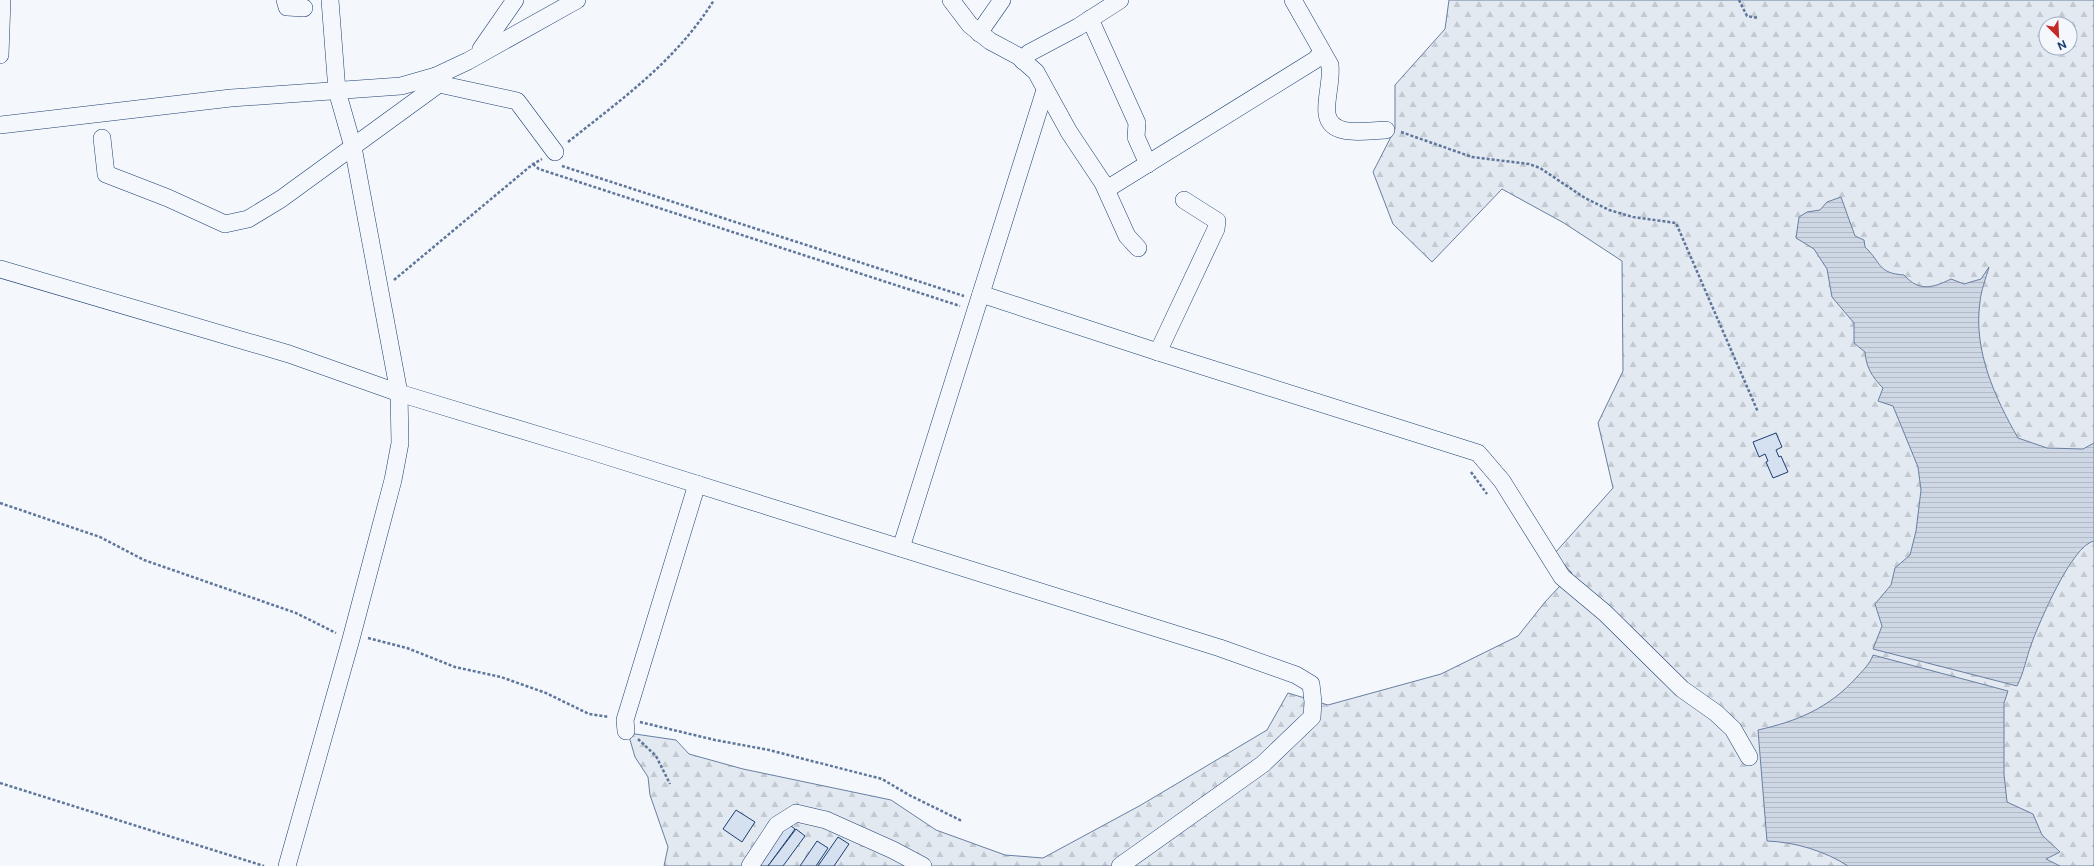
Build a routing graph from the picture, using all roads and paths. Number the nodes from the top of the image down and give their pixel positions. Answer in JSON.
{"nodes":[{"id":1,"x":2,"y":0,"type":"edge"},
{"id":2,"x":285,"y":0,"type":"edge"},
{"id":3,"x":330,"y":0,"type":"edge"},
{"id":4,"x":515,"y":0,"type":"edge"},
{"id":5,"x":577,"y":0,"type":"edge"},
{"id":6,"x":952,"y":0,"type":"edge"},
{"id":7,"x":1002,"y":0,"type":"edge"},
{"id":8,"x":1120,"y":0,"type":"edge"},
{"id":9,"x":1293,"y":0,"type":"edge"},
{"id":10,"x":1739,"y":0,"type":"edge"},
{"id":11,"x":304,"y":8,"type":"dead end"},
{"id":12,"x":1758,"y":18,"type":"dead end"},
{"id":13,"x":1090,"y":19,"type":"junction"},
{"id":14,"x":979,"y":32,"type":"junction"},
{"id":15,"x":1322,"y":52,"type":"junction"},
{"id":16,"x":482,"y":53,"type":"junction"},
{"id":17,"x":0,"y":55,"type":"edge"},
{"id":18,"x":1023,"y":61,"type":"junction"},
{"id":19,"x":437,"y":80,"type":"junction"},
{"id":20,"x":1044,"y":90,"type":"junction"},
{"id":21,"x":337,"y":91,"type":"junction"},
{"id":22,"x":0,"y":125,"type":"edge"},
{"id":23,"x":1386,"y":130,"type":"joint"},
{"id":24,"x":102,"y":138,"type":"dead end"},
{"id":25,"x":353,"y":147,"type":"junction"},
{"id":26,"x":555,"y":158,"type":"joint"},
{"id":27,"x":1148,"y":164,"type":"junction"},
{"id":28,"x":1107,"y":190,"type":"junction"},
{"id":29,"x":1184,"y":200,"type":"dead end"},
{"id":30,"x":1138,"y":248,"type":"dead end"},
{"id":31,"x":0,"y":269,"type":"edge"},
{"id":32,"x":978,"y":302,"type":"junction"},
{"id":33,"x":1158,"y":352,"type":"junction"},
{"id":34,"x":399,"y":393,"type":"junction"},
{"id":35,"x":1758,"y":412,"type":"dead end"},
{"id":36,"x":697,"y":484,"type":"junction"},
{"id":37,"x":0,"y":503,"type":"edge"},
{"id":38,"x":900,"y":548,"type":"junction"},
{"id":39,"x":351,"y":639,"type":"junction"},
{"id":40,"x":626,"y":725,"type":"junction"},
{"id":41,"x":1748,"y":757,"type":"dead end"},
{"id":42,"x":0,"y":784,"type":"edge"},
{"id":43,"x":670,"y":784,"type":"dead end"},
{"id":44,"x":962,"y":821,"type":"dead end"},
{"id":45,"x":264,"y":866,"type":"edge"},
{"id":46,"x":287,"y":866,"type":"edge"},
{"id":47,"x":750,"y":866,"type":"edge"},
{"id":48,"x":923,"y":866,"type":"edge"},
{"id":49,"x":1120,"y":866,"type":"edge"}],
"edges":[{"from":1,"to":17,"type":"street"},
{"from":2,"to":11,"type":"street"},
{"from":3,"to":21,"type":"street"},
{"from":4,"to":16,"type":"street"},
{"from":5,"to":16,"type":"street"},
{"from":6,"to":14,"type":"street"},
{"from":7,"to":14,"type":"street"},
{"from":8,"to":13,"type":"street"},
{"from":9,"to":15,"type":"street"},
{"from":10,"to":12,"type":"path"},
{"from":13,"to":18,"type":"street"},
{"from":13,"to":27,"type":"street"},
{"from":14,"to":18,"type":"street"},
{"from":15,"to":23,"type":"street"},
{"from":15,"to":27,"type":"street"},
{"from":16,"to":19,"type":"street"},
{"from":18,"to":20,"type":"street"},
{"from":19,"to":21,"type":"street"},
{"from":19,"to":25,"type":"street"},
{"from":19,"to":26,"type":"street"},
{"from":20,"to":28,"type":"street"},
{"from":20,"to":32,"type":"street"},
{"from":21,"to":22,"type":"street"},
{"from":21,"to":25,"type":"street"},
{"from":23,"to":35,"type":"path"},
{"from":24,"to":25,"type":"street"},
{"from":25,"to":34,"type":"street"},
{"from":26,"to":32,"type":"path"},
{"from":27,"to":28,"type":"street"},
{"from":28,"to":30,"type":"street"},
{"from":29,"to":33,"type":"street"},
{"from":31,"to":34,"type":"street"},
{"from":32,"to":33,"type":"street"},
{"from":32,"to":38,"type":"street"},
{"from":33,"to":41,"type":"street"},
{"from":34,"to":36,"type":"street"},
{"from":34,"to":39,"type":"street"},
{"from":36,"to":38,"type":"street"},
{"from":36,"to":40,"type":"street"},
{"from":37,"to":39,"type":"path"},
{"from":38,"to":49,"type":"street"},
{"from":39,"to":40,"type":"path"},
{"from":39,"to":46,"type":"street"},
{"from":40,"to":43,"type":"path"},
{"from":40,"to":44,"type":"path"},
{"from":42,"to":45,"type":"path"},
{"from":47,"to":48,"type":"street"}]}
